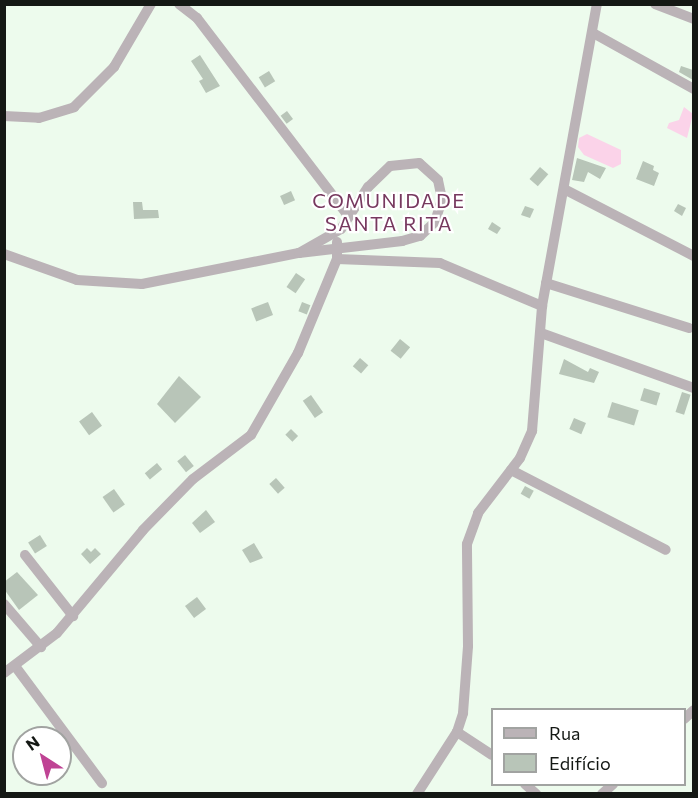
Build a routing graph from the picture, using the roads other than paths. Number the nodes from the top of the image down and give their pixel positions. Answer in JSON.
{"nodes":[{"id":1,"x":138,"y":4,"type":"edge"},
{"id":2,"x":151,"y":4,"type":"edge"},
{"id":3,"x":179,"y":4,"type":"edge"},
{"id":4,"x":597,"y":4,"type":"edge"},
{"id":5,"x":655,"y":4,"type":"edge"},
{"id":6,"x":140,"y":18,"type":"junction"},
{"id":7,"x":693,"y":19,"type":"edge"},
{"id":8,"x":593,"y":33,"type":"junction"},
{"id":9,"x":693,"y":89,"type":"edge"},
{"id":10,"x":4,"y":117,"type":"edge"},
{"id":11,"x":564,"y":189,"type":"junction"},
{"id":12,"x":349,"y":217,"type":"junction"},
{"id":13,"x":337,"y":233,"type":"junction"},
{"id":14,"x":299,"y":253,"type":"junction"},
{"id":15,"x":4,"y":254,"type":"edge"},
{"id":16,"x":337,"y":254,"type":"junction"},
{"id":17,"x":693,"y":256,"type":"edge"},
{"id":18,"x":546,"y":283,"type":"junction"},
{"id":19,"x":542,"y":306,"type":"junction"},
{"id":20,"x":689,"y":328,"type":"dead end"},
{"id":21,"x":542,"y":333,"type":"junction"},
{"id":22,"x":693,"y":388,"type":"edge"},
{"id":23,"x":511,"y":470,"type":"junction"},
{"id":24,"x":666,"y":550,"type":"dead end"},
{"id":25,"x":25,"y":555,"type":"dead end"},
{"id":26,"x":4,"y":604,"type":"edge"},
{"id":27,"x":73,"y":616,"type":"junction"},
{"id":28,"x":41,"y":647,"type":"junction"},
{"id":29,"x":15,"y":666,"type":"junction"},
{"id":30,"x":4,"y":673,"type":"edge"},
{"id":31,"x":457,"y":732,"type":"junction"},
{"id":32,"x":491,"y":754,"type":"edge"},
{"id":33,"x":102,"y":783,"type":"dead end"},
{"id":34,"x":417,"y":794,"type":"edge"}],
"edges":[{"from":1,"to":6,"type":"street"},
{"from":2,"to":6,"type":"street"},
{"from":3,"to":12,"type":"street"},
{"from":4,"to":8,"type":"street"},
{"from":5,"to":7,"type":"street"},
{"from":6,"to":10,"type":"street"},
{"from":8,"to":9,"type":"street"},
{"from":8,"to":11,"type":"street"},
{"from":11,"to":17,"type":"street"},
{"from":11,"to":18,"type":"street"},
{"from":12,"to":13,"type":"street"},
{"from":12,"to":16,"type":"street"},
{"from":13,"to":14,"type":"street"},
{"from":13,"to":16,"type":"street"},
{"from":14,"to":15,"type":"street"},
{"from":14,"to":16,"type":"street"},
{"from":16,"to":19,"type":"street"},
{"from":16,"to":27,"type":"street"},
{"from":18,"to":19,"type":"street"},
{"from":18,"to":20,"type":"street"},
{"from":19,"to":21,"type":"street"},
{"from":21,"to":22,"type":"street"},
{"from":21,"to":23,"type":"street"},
{"from":23,"to":24,"type":"street"},
{"from":23,"to":31,"type":"street"},
{"from":25,"to":27,"type":"street"},
{"from":26,"to":28,"type":"street"},
{"from":27,"to":28,"type":"street"},
{"from":28,"to":29,"type":"street"},
{"from":29,"to":30,"type":"street"},
{"from":29,"to":33,"type":"street"},
{"from":31,"to":32,"type":"street"},
{"from":31,"to":34,"type":"street"}]}
